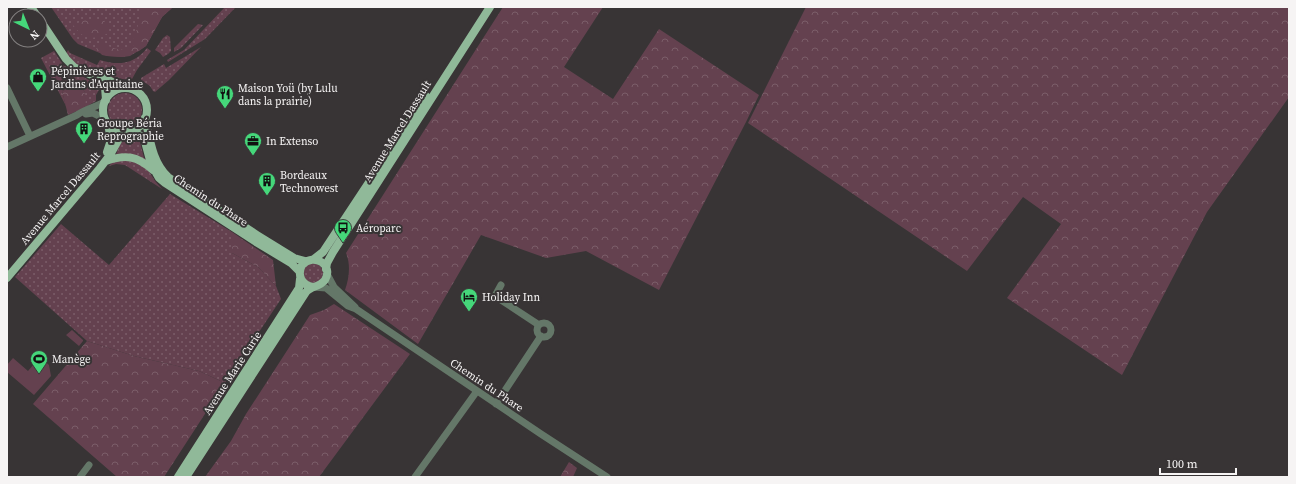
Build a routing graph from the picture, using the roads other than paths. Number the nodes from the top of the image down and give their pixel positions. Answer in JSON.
{"nodes":[{"id":1,"x":484,"y":7,"type":"edge"},
{"id":2,"x":490,"y":7,"type":"edge"},
{"id":3,"x":48,"y":32,"type":"edge"},
{"id":4,"x":94,"y":75,"type":"junction"},
{"id":5,"x":7,"y":88,"type":"edge"},
{"id":6,"x":123,"y":88,"type":"junction"},
{"id":7,"x":105,"y":101,"type":"junction"},
{"id":8,"x":78,"y":115,"type":"junction"},
{"id":9,"x":145,"y":118,"type":"junction"},
{"id":10,"x":106,"y":121,"type":"junction"},
{"id":11,"x":129,"y":132,"type":"junction"},
{"id":12,"x":30,"y":136,"type":"junction"},
{"id":13,"x":7,"y":147,"type":"edge"},
{"id":14,"x":106,"y":161,"type":"junction"},
{"id":15,"x":155,"y":172,"type":"junction"},
{"id":16,"x":314,"y":259,"type":"junction"},
{"id":17,"x":305,"y":262,"type":"junction"},
{"id":18,"x":7,"y":270,"type":"edge"},
{"id":19,"x":326,"y":272,"type":"junction"},
{"id":20,"x":300,"y":275,"type":"junction"},
{"id":21,"x":7,"y":278,"type":"edge"},
{"id":22,"x":502,"y":285,"type":"dead end"},
{"id":23,"x":313,"y":286,"type":"junction"},
{"id":24,"x":356,"y":309,"type":"junction"},
{"id":25,"x":539,"y":325,"type":"junction"},
{"id":26,"x":541,"y":336,"type":"junction"},
{"id":27,"x":477,"y":391,"type":"junction"},
{"id":28,"x":496,"y":404,"type":"junction"},
{"id":29,"x":89,"y":465,"type":"dead end"},
{"id":30,"x":80,"y":477,"type":"edge"},
{"id":31,"x":178,"y":477,"type":"edge"},
{"id":32,"x":186,"y":477,"type":"edge"},
{"id":33,"x":415,"y":477,"type":"edge"},
{"id":34,"x":607,"y":477,"type":"edge"}],
"edges":[{"from":1,"to":16,"type":"main road","name":"Avenue Marcel Dassault"},
{"from":2,"to":19,"type":"main road","name":"Avenue Marcel Dassault"},
{"from":3,"to":4,"type":"main road"},
{"from":4,"to":6,"type":"main road"},
{"from":4,"to":7,"type":"main road"},
{"from":5,"to":12,"type":"street"},
{"from":6,"to":7,"type":"main road"},
{"from":6,"to":9,"type":"main road"},
{"from":7,"to":8,"type":"street"},
{"from":7,"to":10,"type":"main road"},
{"from":8,"to":10,"type":"street"},
{"from":8,"to":12,"type":"street"},
{"from":9,"to":11,"type":"main road"},
{"from":9,"to":17,"type":"main road","name":"Chemin du Phare"},
{"from":10,"to":11,"type":"main road"},
{"from":10,"to":18,"type":"main road","name":"Avenue Marcel Dassault"},
{"from":11,"to":14,"type":"main road","name":"Avenue Marcel Dassault"},
{"from":11,"to":15,"type":"main road","name":"Chemin du Phare"},
{"from":12,"to":13,"type":"street"},
{"from":14,"to":15,"type":"main road"},
{"from":14,"to":21,"type":"main road","name":"Avenue Marcel Dassault"},
{"from":15,"to":20,"type":"main road","name":"Chemin du Phare"},
{"from":16,"to":17,"type":"main road"},
{"from":16,"to":19,"type":"main road"},
{"from":17,"to":20,"type":"main road"},
{"from":19,"to":23,"type":"main road"},
{"from":19,"to":24,"type":"street","name":"Chemin du Phare"},
{"from":20,"to":23,"type":"main road"},
{"from":20,"to":31,"type":"main road","name":"Avenue Marie Curie"},
{"from":22,"to":25,"type":"street"},
{"from":23,"to":24,"type":"street","name":"Chemin du Phare"},
{"from":23,"to":32,"type":"main road","name":"Avenue Marie Curie"},
{"from":24,"to":27,"type":"street","name":"Chemin du Phare"},
{"from":25,"to":26,"type":"street"},
{"from":25,"to":26,"type":"street"},
{"from":26,"to":28,"type":"street"},
{"from":27,"to":28,"type":"street","name":"Chemin du Phare"},
{"from":27,"to":33,"type":"street"},
{"from":28,"to":34,"type":"street","name":"Chemin du Phare"},
{"from":29,"to":30,"type":"street"}]}
